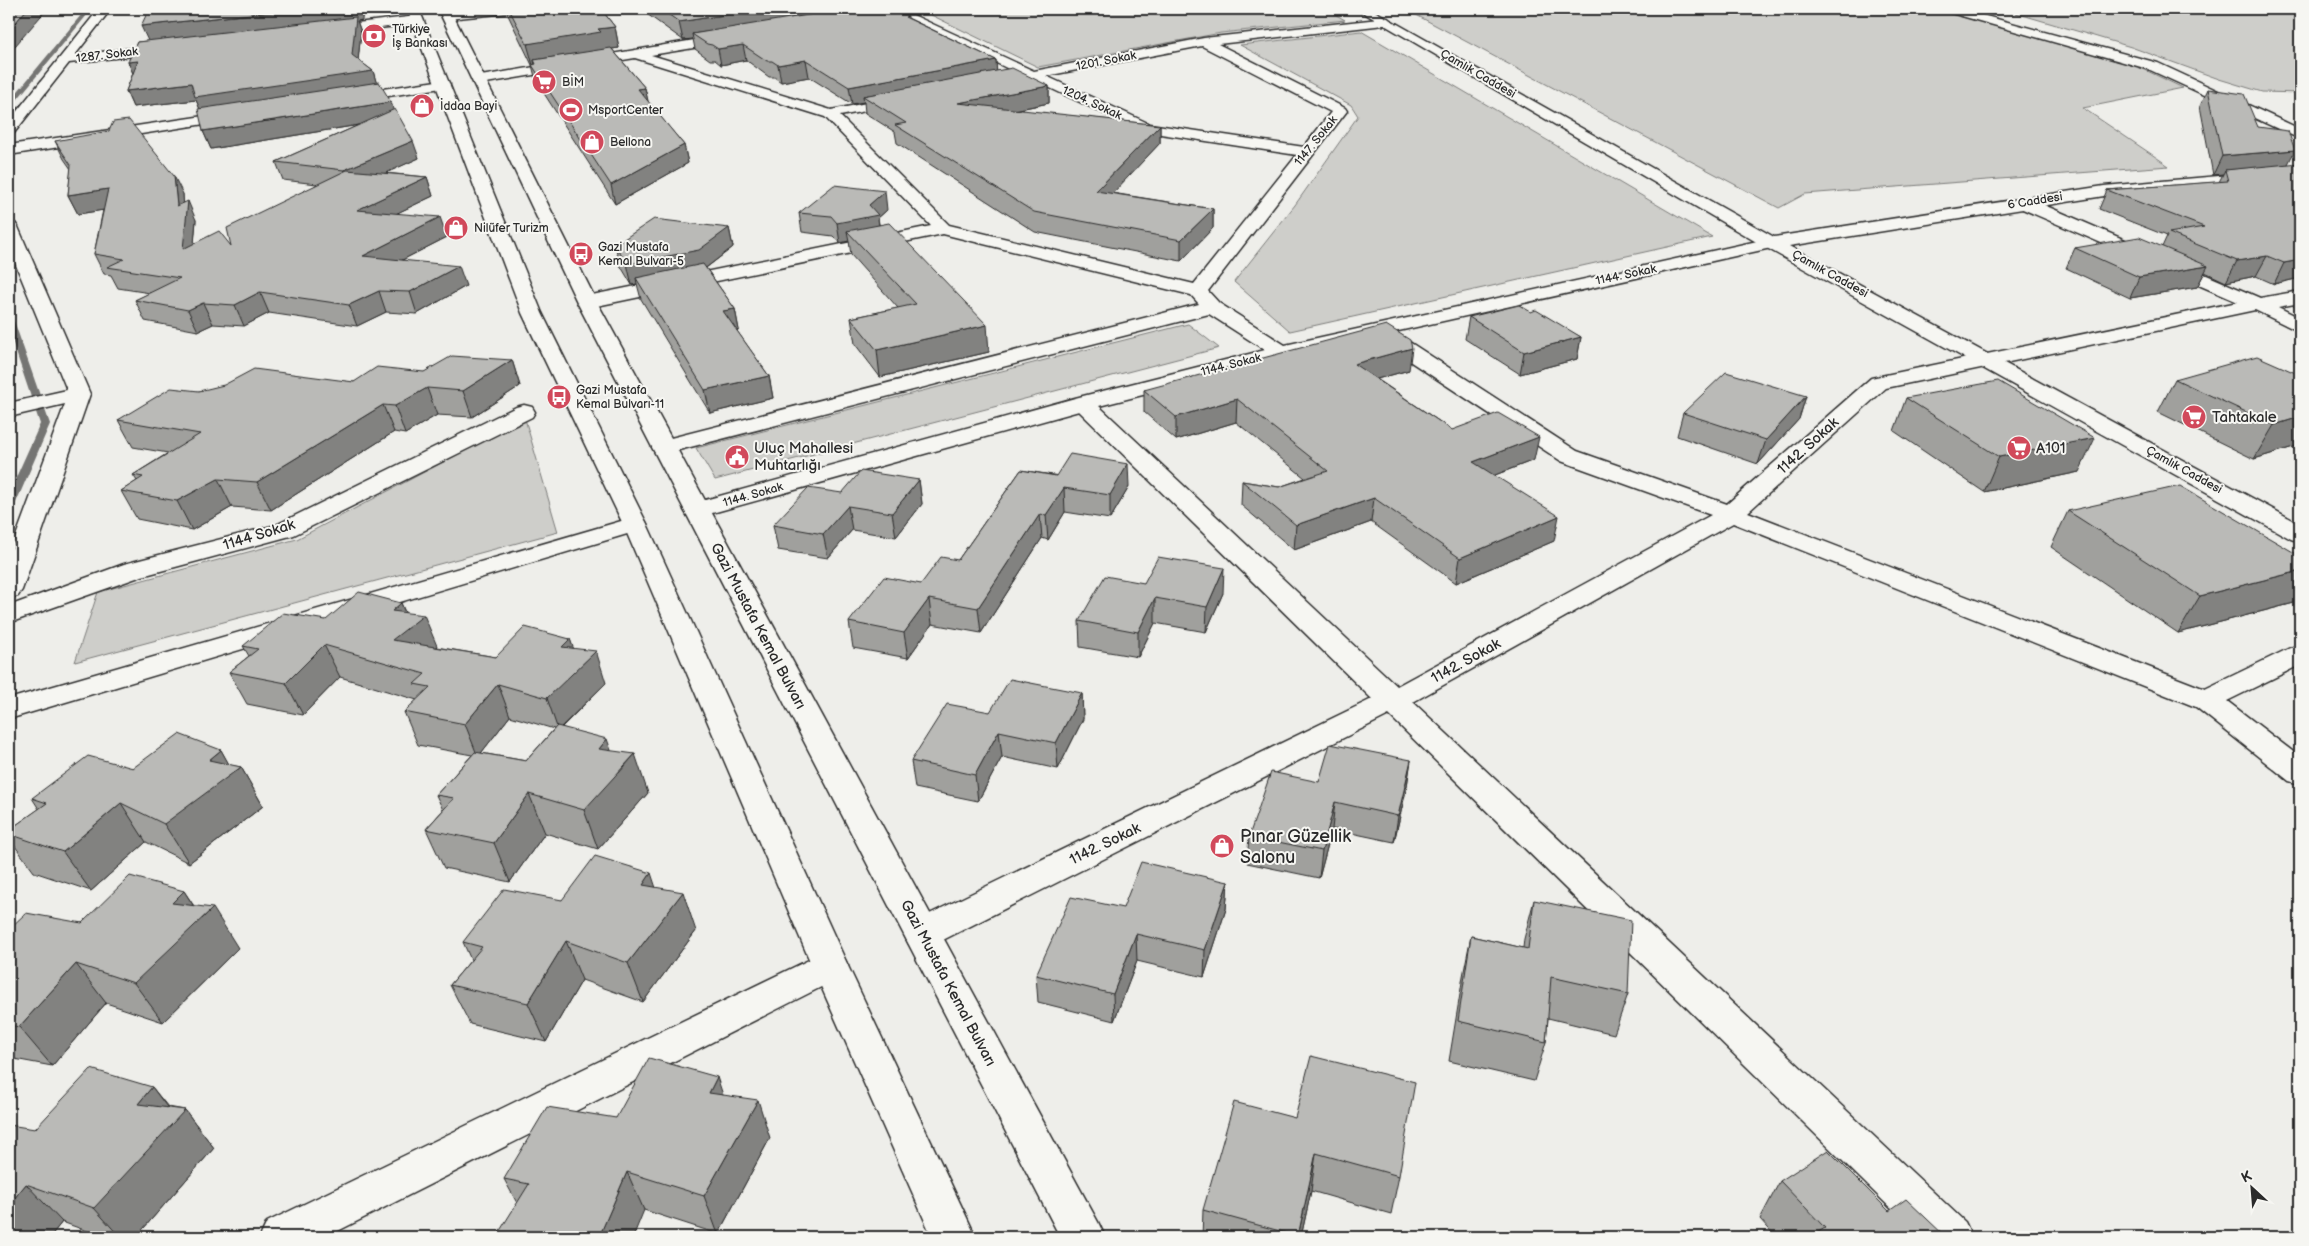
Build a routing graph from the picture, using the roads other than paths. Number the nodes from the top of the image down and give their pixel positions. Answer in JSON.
{"nodes":[{"id":1,"x":104,"y":9,"type":"edge"},
{"id":2,"x":509,"y":9,"type":"edge"},
{"id":3,"x":895,"y":9,"type":"edge"},
{"id":4,"x":1363,"y":9,"type":"edge"},
{"id":5,"x":1948,"y":9,"type":"edge"},
{"id":6,"x":446,"y":12,"type":"edge"},
{"id":7,"x":874,"y":13,"type":"edge"},
{"id":8,"x":415,"y":14,"type":"edge"},
{"id":9,"x":1384,"y":21,"type":"junction"},
{"id":10,"x":313,"y":32,"type":"edge"},
{"id":11,"x":740,"y":36,"type":"edge"},
{"id":12,"x":1204,"y":42,"type":"junction"},
{"id":13,"x":184,"y":47,"type":"edge"},
{"id":14,"x":634,"y":54,"type":"junction"},
{"id":15,"x":65,"y":60,"type":"junction"},
{"id":16,"x":1031,"y":75,"type":"junction"},
{"id":17,"x":480,"y":80,"type":"junction"},
{"id":18,"x":443,"y":84,"type":"junction"},
{"id":19,"x":974,"y":86,"type":"edge"},
{"id":20,"x":916,"y":97,"type":"edge"},
{"id":21,"x":338,"y":100,"type":"edge"},
{"id":22,"x":251,"y":113,"type":"edge"},
{"id":23,"x":830,"y":114,"type":"junction"},
{"id":24,"x":9,"y":130,"type":"edge"},
{"id":25,"x":2300,"y":135,"type":"edge"},
{"id":26,"x":9,"y":150,"type":"edge"},
{"id":27,"x":1307,"y":152,"type":"junction"},
{"id":28,"x":2300,"y":174,"type":"edge"},
{"id":29,"x":2024,"y":203,"type":"junction"},
{"id":30,"x":9,"y":227,"type":"edge"},
{"id":31,"x":943,"y":229,"type":"junction"},
{"id":32,"x":1771,"y":242,"type":"junction"},
{"id":33,"x":1198,"y":291,"type":"junction"},
{"id":34,"x":2300,"y":297,"type":"edge"},
{"id":35,"x":587,"y":302,"type":"junction"},
{"id":36,"x":2258,"y":304,"type":"junction"},
{"id":37,"x":1212,"y":307,"type":"junction"},
{"id":38,"x":2300,"y":326,"type":"edge"},
{"id":39,"x":1376,"y":330,"type":"junction"},
{"id":40,"x":1282,"y":352,"type":"junction"},
{"id":41,"x":1985,"y":360,"type":"junction"},
{"id":42,"x":79,"y":394,"type":"junction"},
{"id":43,"x":1083,"y":403,"type":"junction"},
{"id":44,"x":9,"y":410,"type":"edge"},
{"id":45,"x":524,"y":412,"type":"dead end"},
{"id":46,"x":663,"y":447,"type":"junction"},
{"id":47,"x":696,"y":510,"type":"junction"},
{"id":48,"x":1731,"y":514,"type":"junction"},
{"id":49,"x":635,"y":524,"type":"junction"},
{"id":50,"x":2300,"y":534,"type":"edge"},
{"id":51,"x":9,"y":590,"type":"edge"},
{"id":52,"x":9,"y":615,"type":"edge"},
{"id":53,"x":2300,"y":654,"type":"edge"},
{"id":54,"x":2206,"y":700,"type":"junction"},
{"id":55,"x":1394,"y":701,"type":"junction"},
{"id":56,"x":9,"y":709,"type":"edge"},
{"id":57,"x":2300,"y":773,"type":"edge"},
{"id":58,"x":922,"y":934,"type":"junction"},
{"id":59,"x":830,"y":966,"type":"junction"},
{"id":60,"x":282,"y":1237,"type":"edge"},
{"id":61,"x":954,"y":1237,"type":"edge"},
{"id":62,"x":1083,"y":1237,"type":"edge"},
{"id":63,"x":1950,"y":1237,"type":"edge"}],
"edges":[{"from":1,"to":15,"type":"street"},
{"from":2,"to":6,"type":"street"},
{"from":3,"to":7,"type":"street"},
{"from":3,"to":16,"type":"street","name":"1204. Sokak"},
{"from":4,"to":9,"type":"street","name":"Çamlık Caddesi"},
{"from":5,"to":25,"type":"street"},
{"from":6,"to":17,"type":"street","name":"Gazi Mustafa Kemal Bulvarı"},
{"from":8,"to":10,"type":"street"},
{"from":8,"to":18,"type":"street"},
{"from":9,"to":12,"type":"street","name":"1201. Sokak"},
{"from":9,"to":32,"type":"street","name":"Çamlık Caddesi"},
{"from":11,"to":14,"type":"street"},
{"from":12,"to":16,"type":"street","name":"1201. Sokak"},
{"from":12,"to":27,"type":"street","name":"1147. Sokak"},
{"from":13,"to":15,"type":"street","name":"1287. Sokak"},
{"from":14,"to":17,"type":"street"},
{"from":14,"to":23,"type":"street"},
{"from":15,"to":24,"type":"street"},
{"from":16,"to":19,"type":"street","name":"1201. Sokak"},
{"from":16,"to":27,"type":"street","name":"1204. Sokak"},
{"from":17,"to":35,"type":"street","name":"Gazi Mustafa Kemal Bulvarı"},
{"from":18,"to":21,"type":"street"},
{"from":18,"to":49,"type":"street"},
{"from":20,"to":23,"type":"street"},
{"from":22,"to":26,"type":"street"},
{"from":23,"to":31,"type":"street"},
{"from":27,"to":33,"type":"street","name":"1147. Sokak"},
{"from":28,"to":29,"type":"street","name":"6 Caddesi"},
{"from":29,"to":32,"type":"street","name":"6 Caddesi"},
{"from":29,"to":36,"type":"street"},
{"from":30,"to":42,"type":"street"},
{"from":31,"to":33,"type":"street"},
{"from":31,"to":35,"type":"street"},
{"from":32,"to":39,"type":"street","name":"1144. Sokak"},
{"from":32,"to":41,"type":"street","name":"Çamlık Caddesi"},
{"from":33,"to":37,"type":"street"},
{"from":34,"to":36,"type":"street","name":"1142. Sokak"},
{"from":35,"to":46,"type":"street","name":"Gazi Mustafa Kemal Bulvarı"},
{"from":36,"to":38,"type":"street"},
{"from":36,"to":41,"type":"street","name":"1142. Sokak"},
{"from":37,"to":40,"type":"street"},
{"from":37,"to":46,"type":"street"},
{"from":39,"to":40,"type":"street","name":"1144. Sokak"},
{"from":39,"to":48,"type":"street"},
{"from":40,"to":43,"type":"street","name":"1144. Sokak"},
{"from":41,"to":48,"type":"street","name":"1142. Sokak"},
{"from":41,"to":50,"type":"street","name":"Çamlık Caddesi"},
{"from":42,"to":44,"type":"street"},
{"from":42,"to":51,"type":"street"},
{"from":43,"to":47,"type":"street","name":"1144. Sokak"},
{"from":43,"to":55,"type":"street"},
{"from":45,"to":52,"type":"street","name":"1144 Sokak"},
{"from":46,"to":47,"type":"street","name":"Gazi Mustafa Kemal Bulvarı"},
{"from":47,"to":58,"type":"street","name":"Gazi Mustafa Kemal Bulvarı"},
{"from":48,"to":54,"type":"street"},
{"from":48,"to":55,"type":"street","name":"1142. Sokak"},
{"from":49,"to":56,"type":"street"},
{"from":49,"to":59,"type":"street"},
{"from":53,"to":54,"type":"street"},
{"from":54,"to":57,"type":"street"},
{"from":55,"to":58,"type":"street","name":"1142. Sokak"},
{"from":55,"to":63,"type":"street"},
{"from":58,"to":62,"type":"street","name":"Gazi Mustafa Kemal Bulvarı"},
{"from":59,"to":60,"type":"street"},
{"from":59,"to":61,"type":"street"}]}
